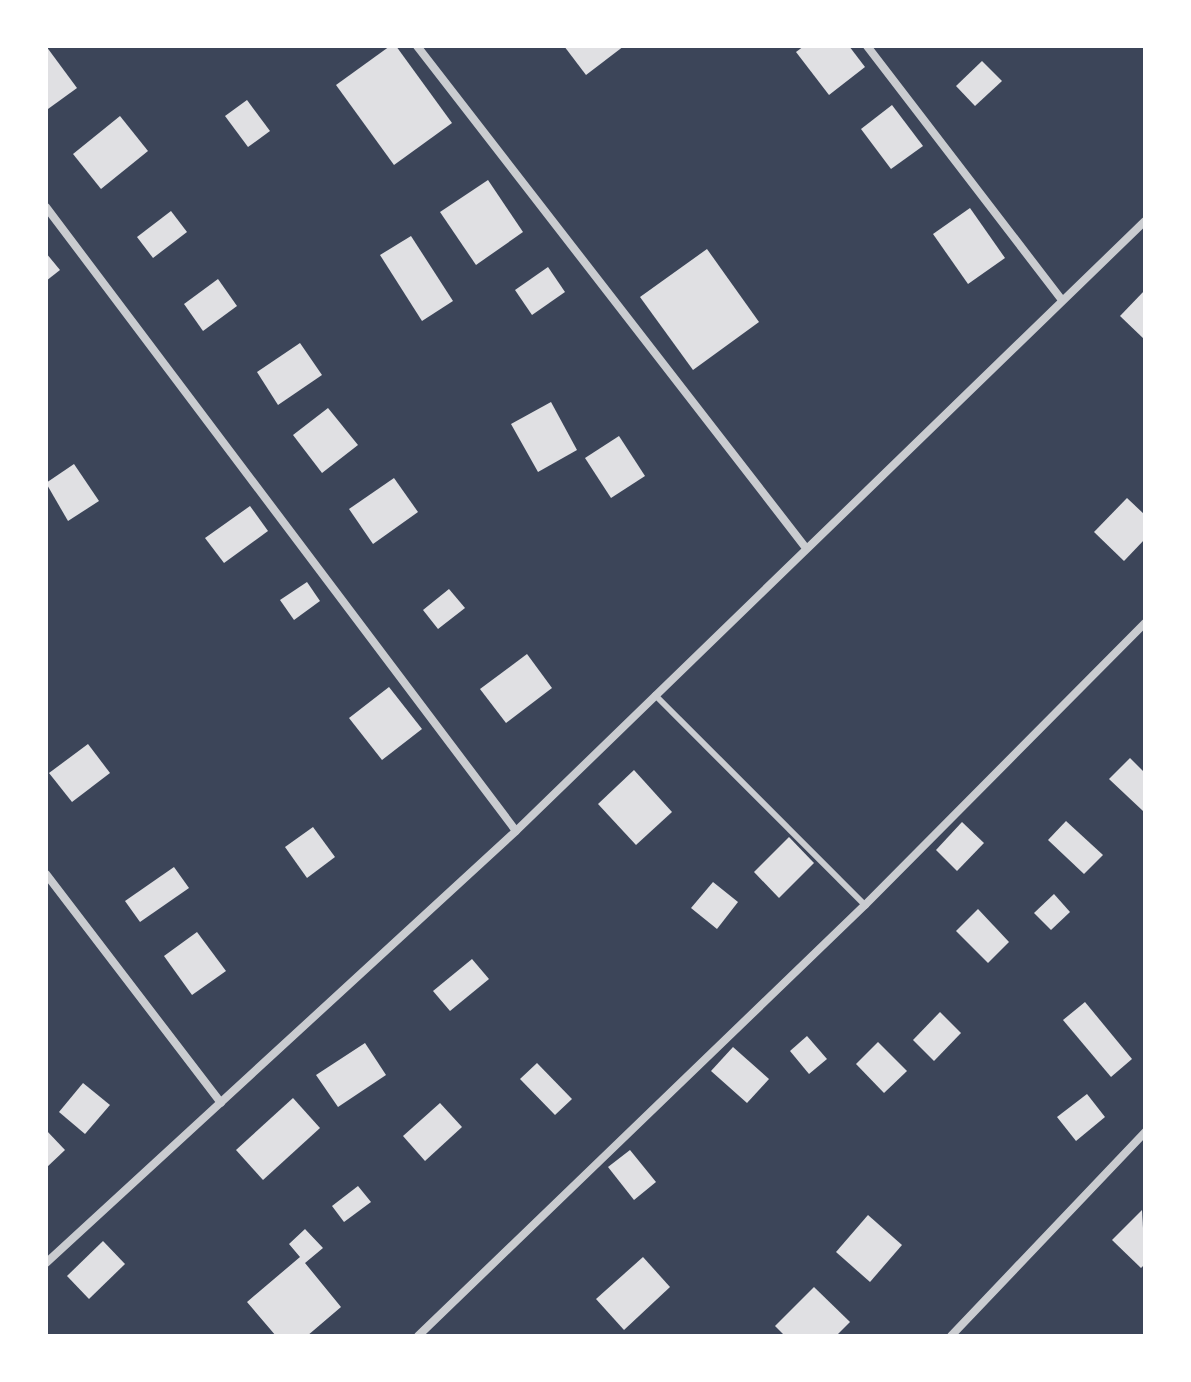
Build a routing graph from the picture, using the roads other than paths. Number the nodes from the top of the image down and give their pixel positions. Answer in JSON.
{"nodes":[{"id":1,"x":417,"y":46,"type":"edge"},
{"id":2,"x":867,"y":46,"type":"edge"},
{"id":3,"x":46,"y":207,"type":"edge"},
{"id":4,"x":1145,"y":221,"type":"edge"},
{"id":5,"x":1062,"y":300,"type":"junction"},
{"id":6,"x":806,"y":548,"type":"junction"},
{"id":7,"x":1145,"y":623,"type":"edge"},
{"id":8,"x":655,"y":695,"type":"junction"},
{"id":9,"x":516,"y":831,"type":"junction"},
{"id":10,"x":46,"y":874,"type":"edge"},
{"id":11,"x":865,"y":905,"type":"junction"},
{"id":12,"x":221,"y":1103,"type":"junction"},
{"id":13,"x":1145,"y":1132,"type":"edge"},
{"id":14,"x":46,"y":1263,"type":"edge"},
{"id":15,"x":418,"y":1336,"type":"edge"},
{"id":16,"x":951,"y":1336,"type":"edge"}],
"edges":[{"from":1,"to":6,"type":"street"},
{"from":2,"to":5,"type":"street"},
{"from":3,"to":9,"type":"street"},
{"from":4,"to":5,"type":"street"},
{"from":5,"to":6,"type":"street"},
{"from":6,"to":8,"type":"street"},
{"from":7,"to":11,"type":"street"},
{"from":8,"to":9,"type":"street"},
{"from":8,"to":11,"type":"lane"},
{"from":9,"to":12,"type":"street"},
{"from":10,"to":12,"type":"street"},
{"from":11,"to":15,"type":"street"},
{"from":12,"to":14,"type":"street"},
{"from":13,"to":16,"type":"street"}]}
